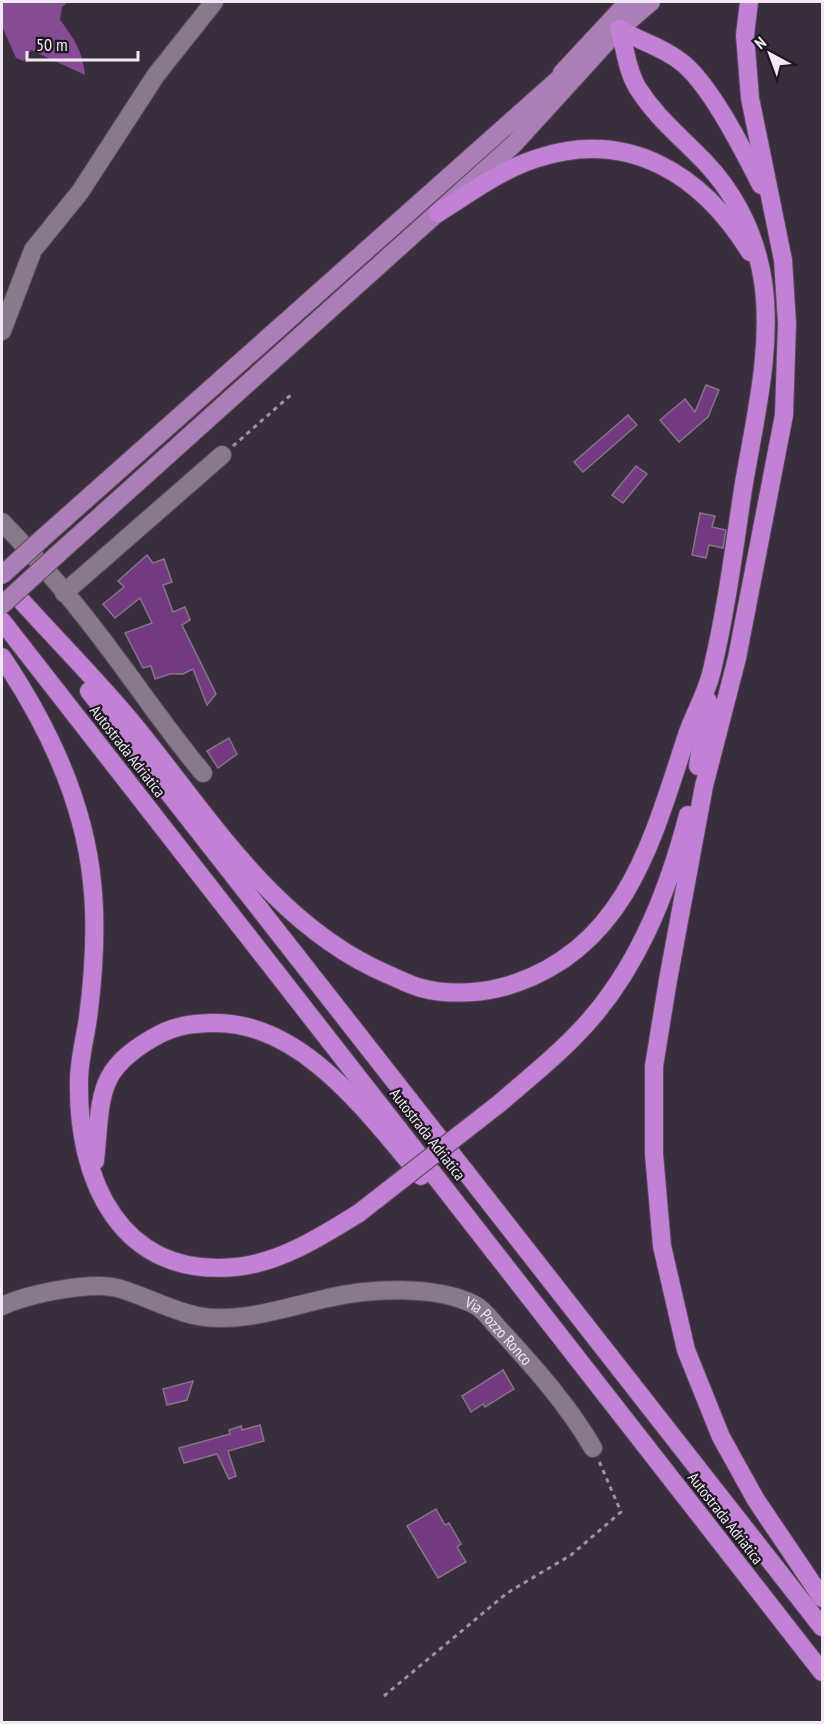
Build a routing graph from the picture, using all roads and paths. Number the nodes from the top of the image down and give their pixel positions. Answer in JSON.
{"nodes":[{"id":1,"x":214,"y":2,"type":"edge"},
{"id":2,"x":628,"y":2,"type":"edge"},
{"id":3,"x":651,"y":2,"type":"edge"},
{"id":4,"x":749,"y":2,"type":"edge"},
{"id":5,"x":617,"y":31,"type":"junction"},
{"id":6,"x":553,"y":85,"type":"junction"},
{"id":7,"x":772,"y":205,"type":"junction"},
{"id":8,"x":438,"y":213,"type":"junction"},
{"id":9,"x":760,"y":267,"type":"junction"},
{"id":10,"x":2,"y":331,"type":"edge"},
{"id":11,"x":292,"y":394,"type":"dead end"},
{"id":12,"x":222,"y":455,"type":"joint"},
{"id":13,"x":2,"y":522,"type":"edge"},
{"id":14,"x":2,"y":576,"type":"edge"},
{"id":15,"x":64,"y":593,"type":"junction"},
{"id":16,"x":10,"y":601,"type":"edge"},
{"id":17,"x":2,"y":621,"type":"edge"},
{"id":18,"x":2,"y":657,"type":"edge"},
{"id":19,"x":737,"y":658,"type":"junction"},
{"id":20,"x":711,"y":675,"type":"junction"},
{"id":21,"x":203,"y":773,"type":"dead end"},
{"id":22,"x":696,"y":783,"type":"junction"},
{"id":23,"x":93,"y":1177,"type":"junction"},
{"id":24,"x":2,"y":1306,"type":"edge"},
{"id":25,"x":565,"y":1345,"type":"junction"},
{"id":26,"x":593,"y":1448,"type":"joint"},
{"id":27,"x":822,"y":1598,"type":"edge"},
{"id":28,"x":822,"y":1628,"type":"edge"},
{"id":29,"x":822,"y":1672,"type":"edge"},
{"id":30,"x":384,"y":1696,"type":"dead end"}],
"edges":[{"from":1,"to":10,"type":"street"},
{"from":2,"to":6,"type":"main road"},
{"from":3,"to":5,"type":"main road"},
{"from":4,"to":7,"type":"highway"},
{"from":5,"to":6,"type":"main road"},
{"from":5,"to":7,"type":"highway"},
{"from":5,"to":8,"type":"main road"},
{"from":5,"to":9,"type":"highway"},
{"from":6,"to":14,"type":"main road","bridge":true},
{"from":7,"to":19,"type":"highway"},
{"from":8,"to":9,"type":"highway"},
{"from":8,"to":16,"type":"main road","bridge":true},
{"from":9,"to":20,"type":"highway"},
{"from":11,"to":12,"type":"path"},
{"from":12,"to":15,"type":"street"},
{"from":13,"to":15,"type":"street"},
{"from":14,"to":16,"type":"highway","name":"Autostrada Adriatica"},
{"from":15,"to":21,"type":"street"},
{"from":16,"to":20,"type":"highway"},
{"from":16,"to":28,"type":"highway","name":"Autostrada Adriatica"},
{"from":17,"to":25,"type":"highway","name":"Autostrada Adriatica"},
{"from":18,"to":23,"type":"highway"},
{"from":19,"to":22,"type":"highway"},
{"from":19,"to":27,"type":"highway"},
{"from":20,"to":22,"type":"highway"},
{"from":22,"to":23,"type":"highway","bridge":true},
{"from":23,"to":25,"type":"highway"},
{"from":24,"to":26,"type":"street","name":"Via Pozzo Ronco"},
{"from":25,"to":29,"type":"highway","name":"Autostrada Adriatica"},
{"from":26,"to":30,"type":"path"}]}
